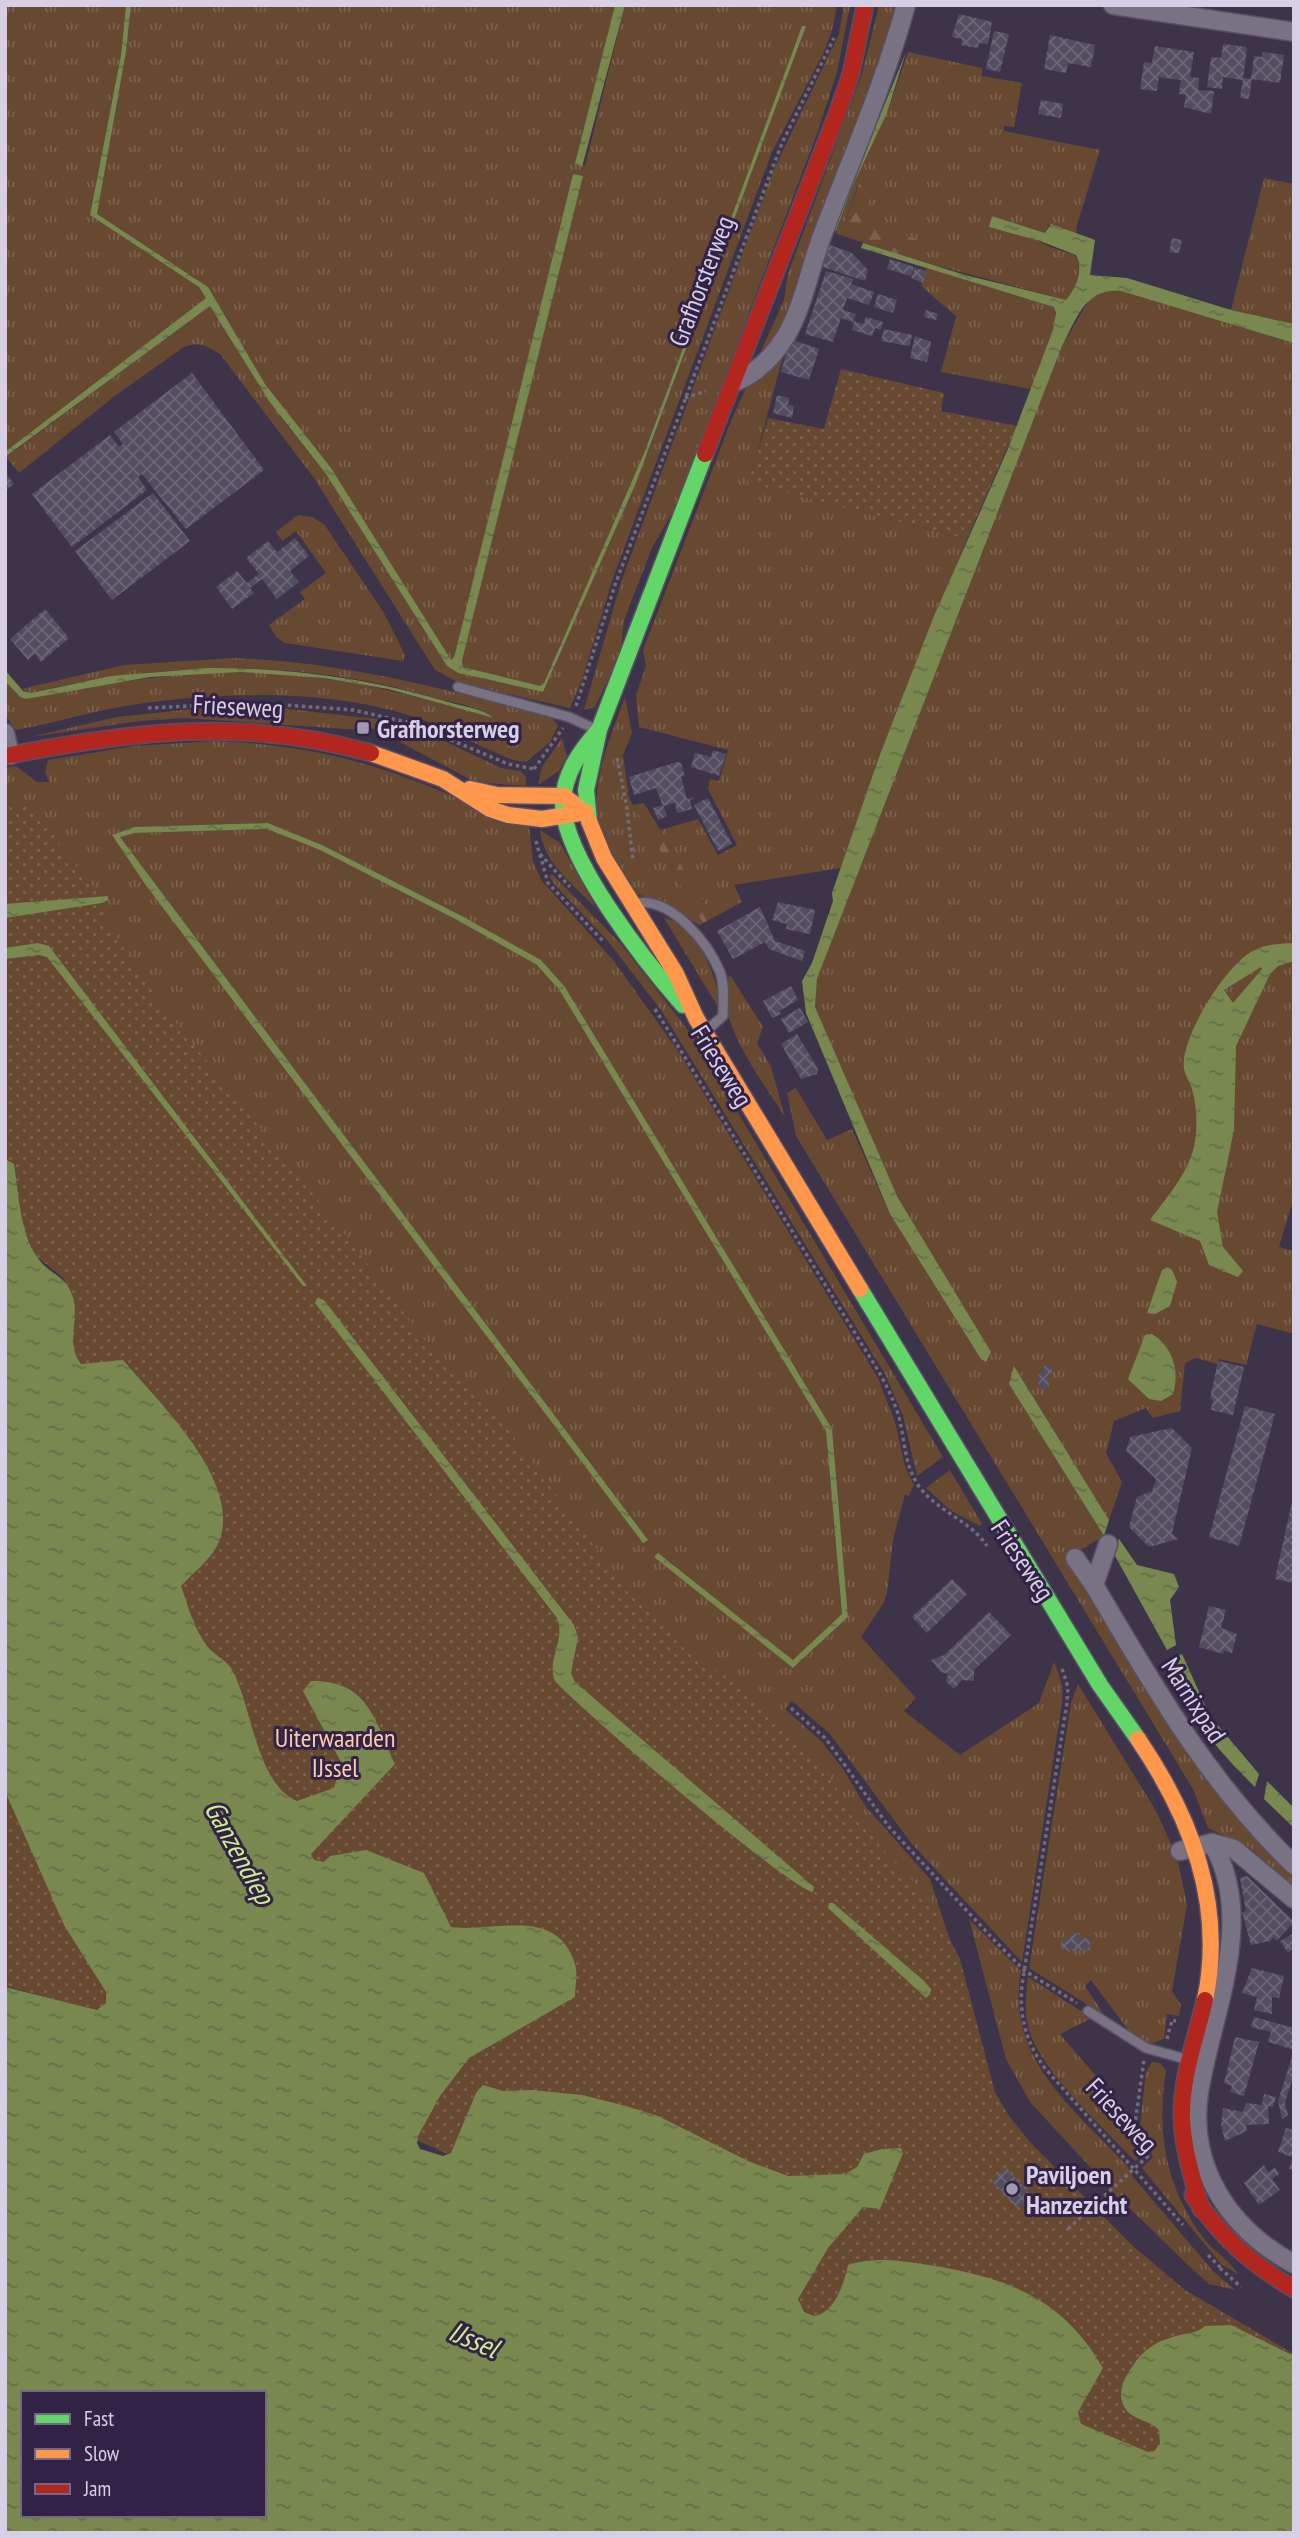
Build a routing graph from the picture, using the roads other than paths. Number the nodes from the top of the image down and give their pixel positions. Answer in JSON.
{"nodes":[{"id":1,"x":865,"y":5,"type":"edge"},
{"id":2,"x":906,"y":5,"type":"edge"},
{"id":3,"x":1113,"y":5,"type":"edge"},
{"id":4,"x":1161,"y":9,"type":"edge"},
{"id":5,"x":1294,"y":32,"type":"edge"},
{"id":6,"x":735,"y":382,"type":"junction"},
{"id":7,"x":458,"y":687,"type":"dead end"},
{"id":8,"x":599,"y":730,"type":"junction"},
{"id":9,"x":5,"y":733,"type":"edge"},
{"id":10,"x":7,"y":756,"type":"edge"},
{"id":11,"x":461,"y":787,"type":"junction"},
{"id":12,"x":564,"y":796,"type":"junction"},
{"id":13,"x":586,"y":812,"type":"junction"},
{"id":14,"x":564,"y":819,"type":"junction"},
{"id":15,"x":633,"y":904,"type":"junction"},
{"id":16,"x":615,"y":915,"type":"junction"},
{"id":17,"x":701,"y":1025,"type":"junction"},
{"id":18,"x":1108,"y":1544,"type":"dead end"},
{"id":19,"x":1075,"y":1558,"type":"dead end"},
{"id":20,"x":1094,"y":1585,"type":"junction"},
{"id":21,"x":1196,"y":1847,"type":"junction"},
{"id":22,"x":1294,"y":1865,"type":"edge"},
{"id":23,"x":1294,"y":1899,"type":"edge"},
{"id":24,"x":1207,"y":1984,"type":"junction"},
{"id":25,"x":1088,"y":2011,"type":"road end"},
{"id":26,"x":1177,"y":2054,"type":"junction"},
{"id":27,"x":1294,"y":2264,"type":"edge"},
{"id":28,"x":1294,"y":2288,"type":"edge"}],
"edges":[{"from":1,"to":6,"type":"main road"},
{"from":2,"to":6,"type":"street"},
{"from":3,"to":4,"type":"street"},
{"from":4,"to":5,"type":"street"},
{"from":6,"to":8,"type":"main road"},
{"from":7,"to":8,"type":"lane"},
{"from":8,"to":12,"type":"main road"},
{"from":8,"to":13,"type":"main road"},
{"from":9,"to":10,"type":"street"},
{"from":10,"to":11,"type":"main road","name":"Frieseweg"},
{"from":11,"to":12,"type":"main road","name":"Frieseweg"},
{"from":11,"to":14,"type":"main road","name":"Frieseweg"},
{"from":12,"to":13,"type":"main road"},
{"from":12,"to":14,"type":"main road","name":"Frieseweg"},
{"from":13,"to":14,"type":"main road","name":"Frieseweg"},
{"from":13,"to":15,"type":"main road","name":"Frieseweg"},
{"from":14,"to":16,"type":"main road","name":"Frieseweg"},
{"from":15,"to":16,"type":"lane"},
{"from":15,"to":17,"type":"main road","name":"Frieseweg"},
{"from":15,"to":17,"type":"lane"},
{"from":16,"to":17,"type":"main road","name":"Frieseweg"},
{"from":17,"to":21,"type":"main road","name":"Frieseweg"},
{"from":18,"to":20,"type":"street"},
{"from":19,"to":20,"type":"street","name":"Frieseweg"},
{"from":20,"to":22,"type":"street","name":"Marnixpad"},
{"from":21,"to":23,"type":"street"},
{"from":21,"to":24,"type":"main road","name":"Frieseweg"},
{"from":21,"to":24,"type":"street"},
{"from":24,"to":26,"type":"main road","name":"Frieseweg"},
{"from":24,"to":27,"type":"street"},
{"from":25,"to":26,"type":"lane"},
{"from":26,"to":28,"type":"main road","name":"Frieseweg"}]}
